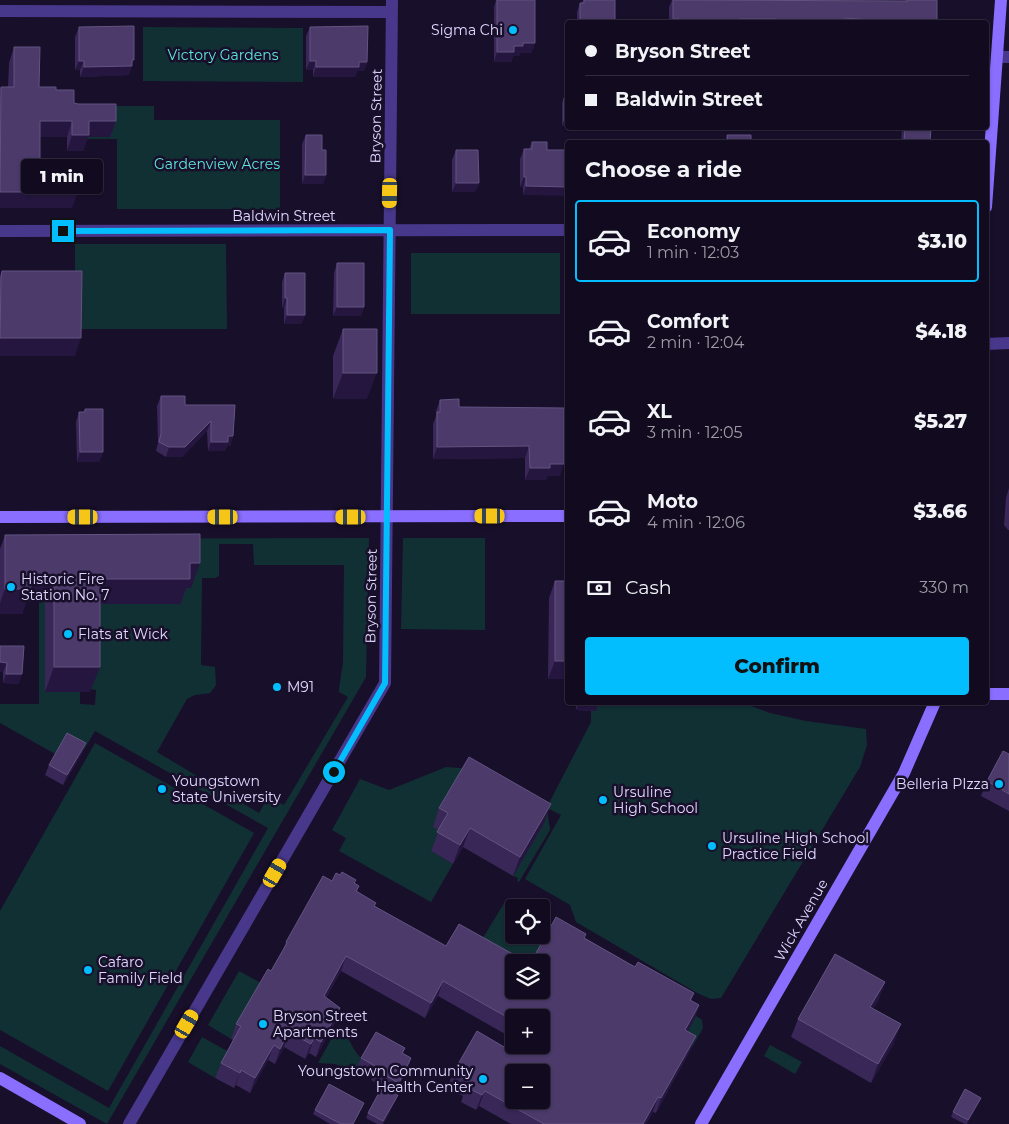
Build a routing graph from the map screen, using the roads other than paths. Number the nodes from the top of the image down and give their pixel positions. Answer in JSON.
{"nodes":[{"id":1,"x":1001,"y":0,"type":"edge"},
{"id":2,"x":392,"y":6,"type":"edge"},
{"id":3,"x":0,"y":11,"type":"edge"},
{"id":4,"x":1003,"y":57,"type":"edge"},
{"id":5,"x":989,"y":181,"type":"edge"},
{"id":6,"x":390,"y":230,"type":"junction"},
{"id":7,"x":565,"y":230,"type":"edge"},
{"id":8,"x":0,"y":231,"type":"edge"},
{"id":9,"x":989,"y":344,"type":"edge"},
{"id":10,"x":1009,"y":344,"type":"edge"},
{"id":11,"x":565,"y":516,"type":"edge"},
{"id":12,"x":0,"y":517,"type":"edge"},
{"id":13,"x":387,"y":517,"type":"junction"},
{"id":14,"x":989,"y":694,"type":"edge"},
{"id":15,"x":1009,"y":694,"type":"edge"},
{"id":16,"x":935,"y":705,"type":"edge"},
{"id":17,"x":0,"y":1078,"type":"edge"},
{"id":18,"x":80,"y":1124,"type":"edge"},
{"id":19,"x":129,"y":1124,"type":"edge"},
{"id":20,"x":702,"y":1124,"type":"edge"}],
"edges":[{"from":1,"to":4,"type":"street"},
{"from":2,"to":3,"type":"street"},
{"from":2,"to":6,"type":"street","name":"Bryson Street"},
{"from":4,"to":5,"type":"street"},
{"from":6,"to":7,"type":"street","name":"Baldwin Street"},
{"from":6,"to":8,"type":"street","name":"Baldwin Street"},
{"from":6,"to":13,"type":"street","name":"Bryson Street"},
{"from":9,"to":10,"type":"street"},
{"from":11,"to":13,"type":"street"},
{"from":12,"to":13,"type":"street"},
{"from":13,"to":19,"type":"street","name":"Bryson Street"},
{"from":14,"to":15,"type":"street"},
{"from":16,"to":20,"type":"street","name":"Wick Avenue"},
{"from":17,"to":18,"type":"street"}]}
